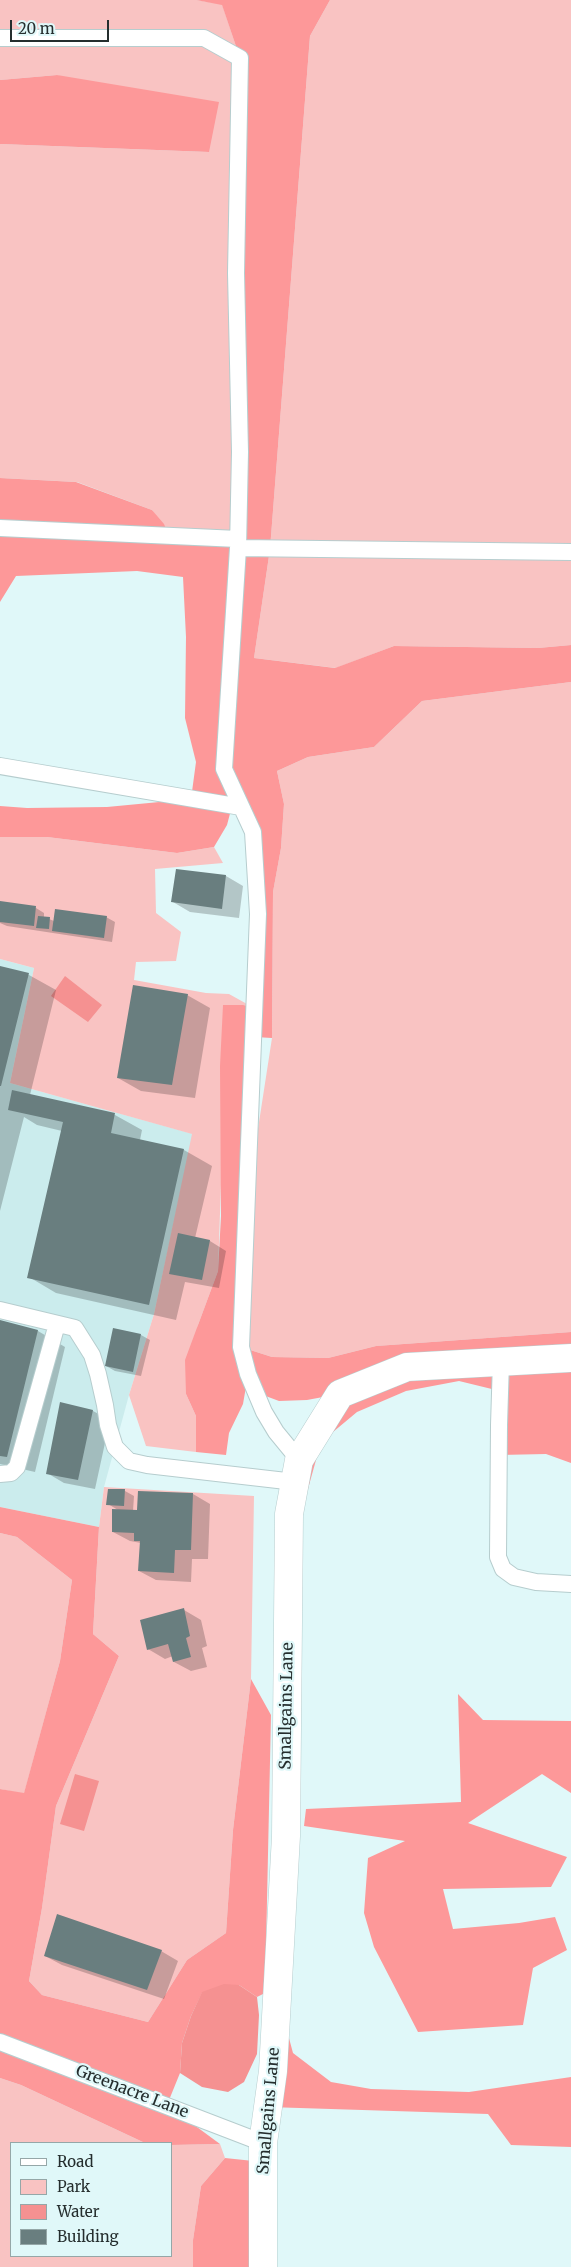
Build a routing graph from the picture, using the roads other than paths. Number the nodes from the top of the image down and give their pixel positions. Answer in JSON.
{"nodes":[{"id":1,"x":0,"y":38,"type":"edge"},
{"id":2,"x":0,"y":528,"type":"edge"},
{"id":3,"x":238,"y":544,"type":"junction"},
{"id":4,"x":571,"y":552,"type":"edge"},
{"id":5,"x":0,"y":766,"type":"edge"},
{"id":6,"x":241,"y":808,"type":"junction"},
{"id":7,"x":0,"y":1310,"type":"edge"},
{"id":8,"x":57,"y":1324,"type":"junction"},
{"id":9,"x":571,"y":1358,"type":"edge"},
{"id":10,"x":501,"y":1361,"type":"junction"},
{"id":11,"x":297,"y":1471,"type":"junction"},
{"id":12,"x":0,"y":1474,"type":"edge"},
{"id":13,"x":571,"y":1584,"type":"edge"},
{"id":14,"x":0,"y":2042,"type":"edge"},
{"id":15,"x":263,"y":2144,"type":"junction"},
{"id":16,"x":263,"y":2267,"type":"edge"}],
"edges":[{"from":1,"to":3,"type":"lane"},
{"from":2,"to":3,"type":"lane"},
{"from":3,"to":4,"type":"lane"},
{"from":3,"to":6,"type":"lane"},
{"from":5,"to":6,"type":"lane"},
{"from":6,"to":11,"type":"lane"},
{"from":7,"to":8,"type":"lane"},
{"from":8,"to":11,"type":"lane"},
{"from":8,"to":12,"type":"lane"},
{"from":9,"to":10,"type":"street","name":"Smallgains Lane"},
{"from":10,"to":11,"type":"street","name":"Smallgains Lane"},
{"from":10,"to":13,"type":"lane"},
{"from":11,"to":15,"type":"street","name":"Smallgains Lane"},
{"from":14,"to":15,"type":"lane","name":"Greenacre Lane"},
{"from":15,"to":16,"type":"street","name":"Smallgains Lane"}]}
